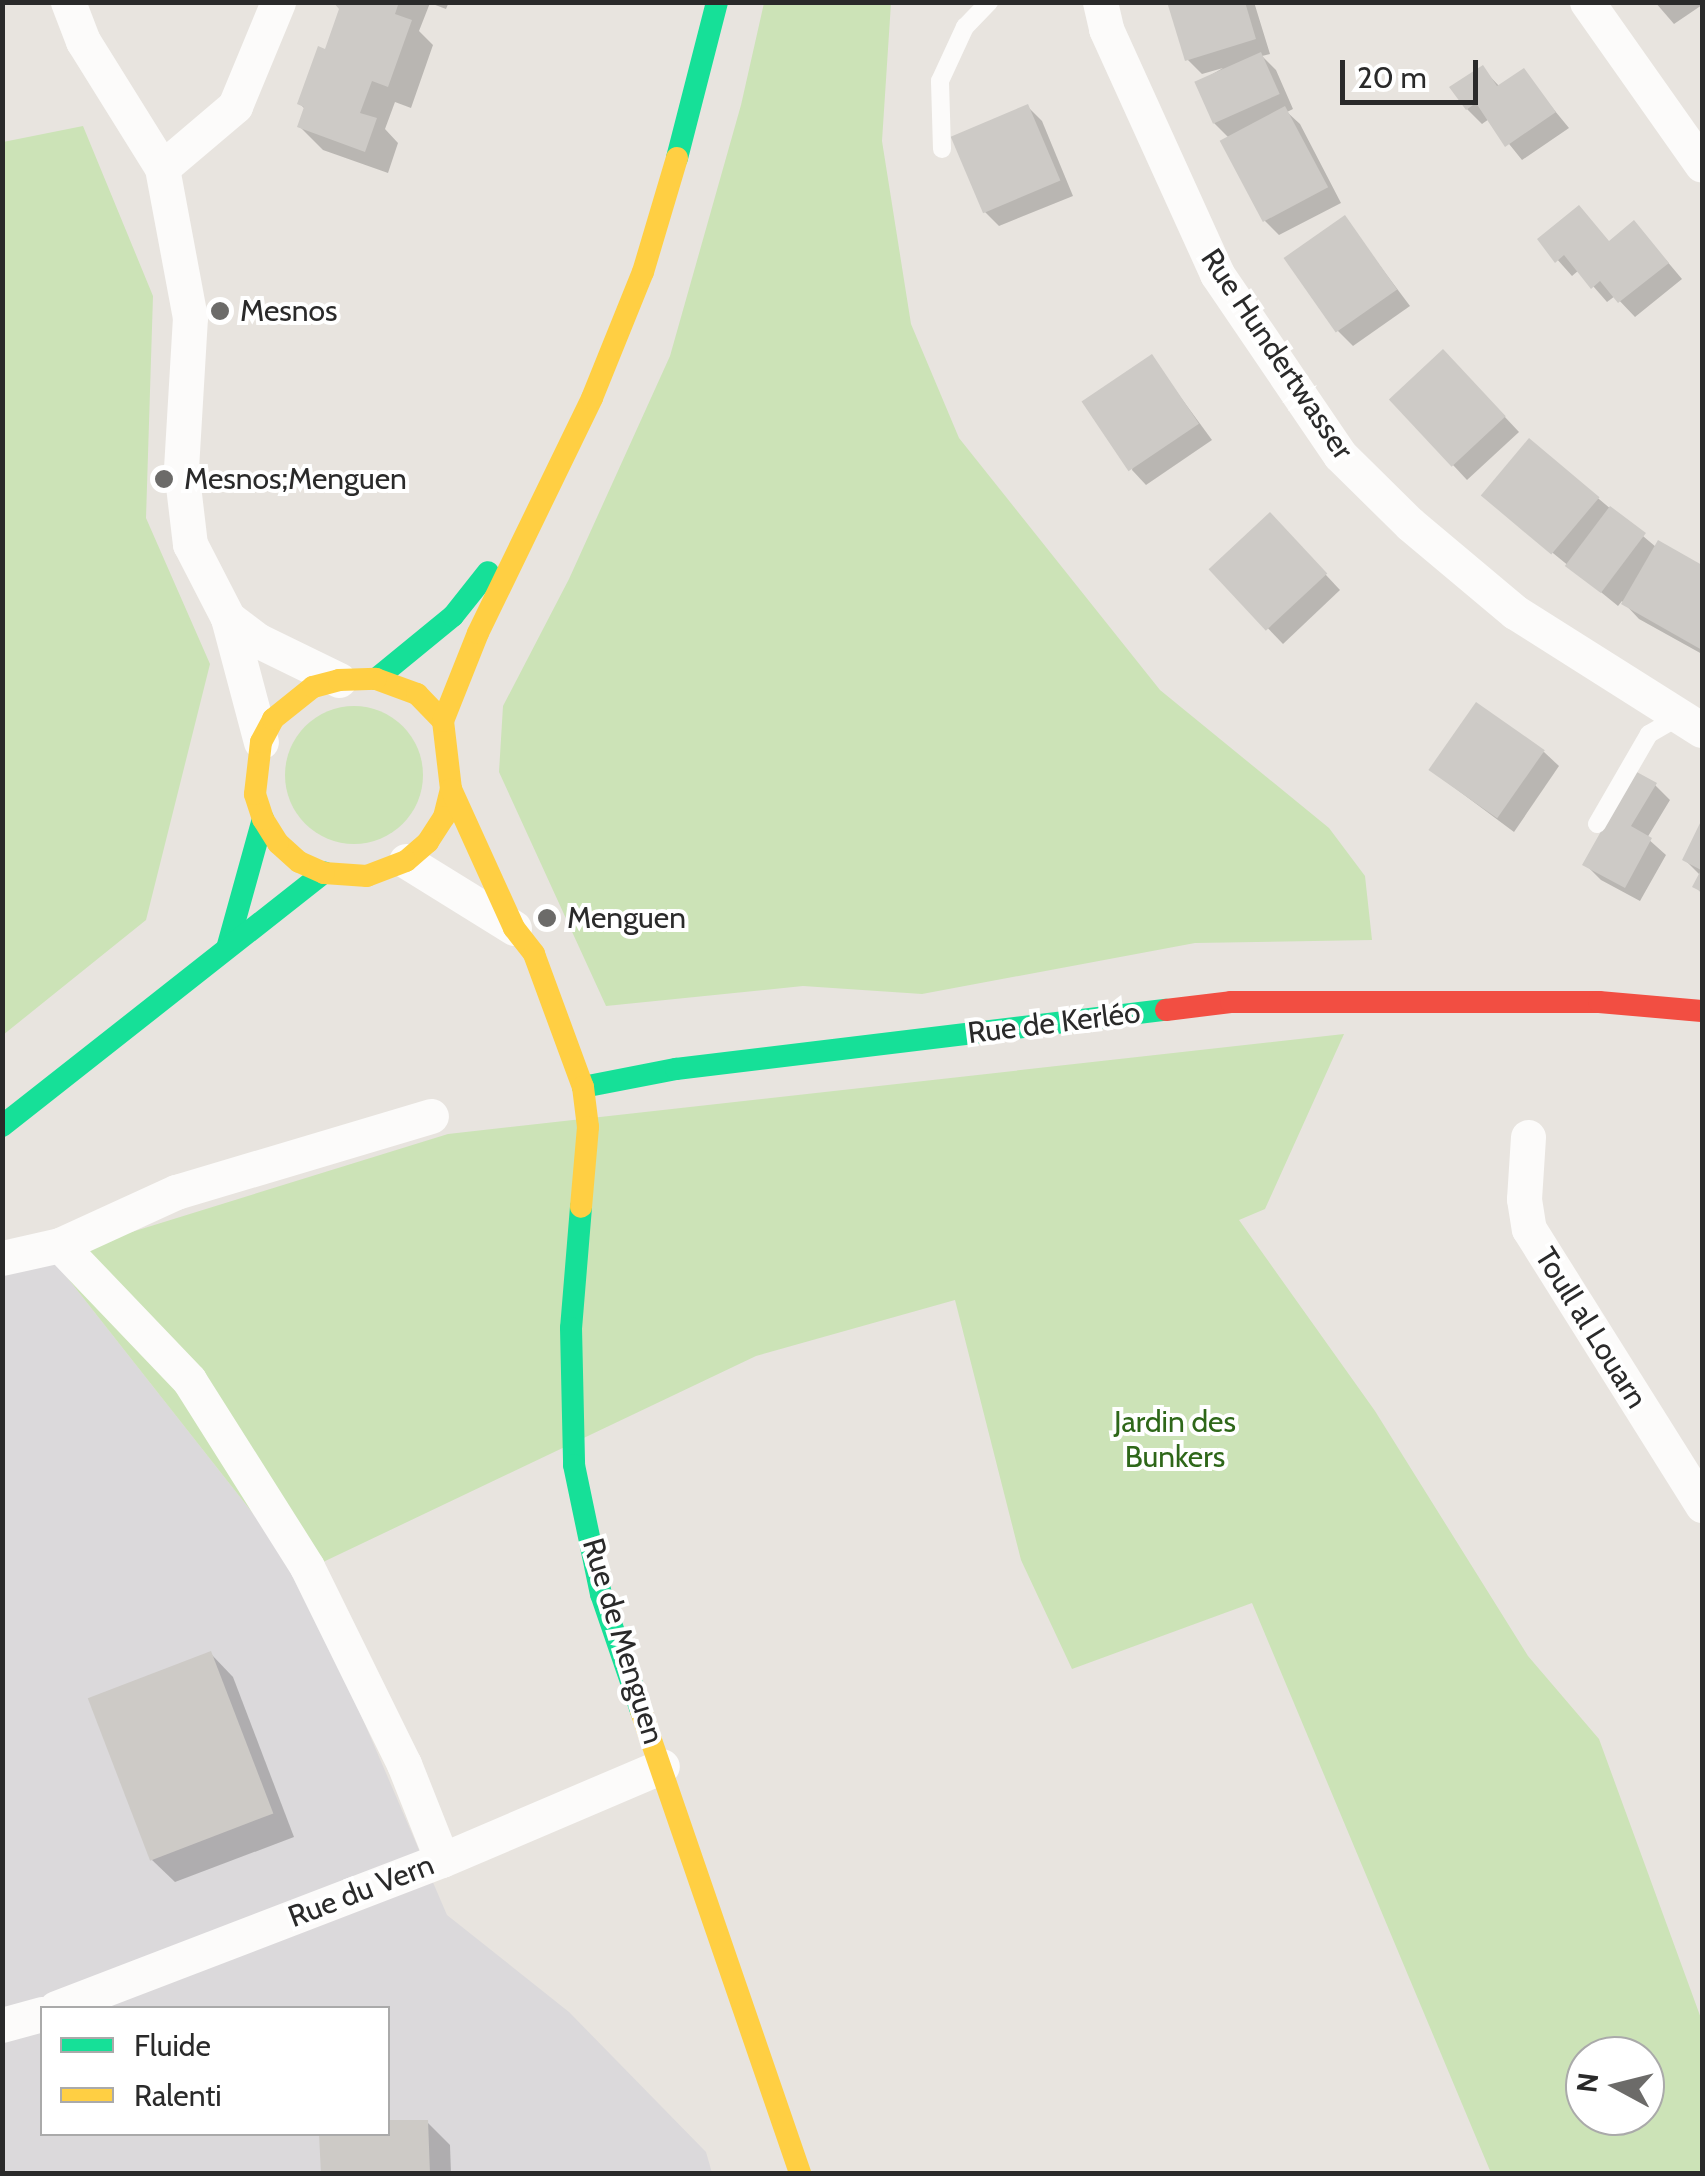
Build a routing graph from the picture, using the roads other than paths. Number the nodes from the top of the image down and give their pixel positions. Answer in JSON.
{"nodes":[{"id":1,"x":68,"y":2,"type":"edge"},
{"id":2,"x":278,"y":2,"type":"edge"},
{"id":3,"x":717,"y":2,"type":"edge"},
{"id":4,"x":989,"y":2,"type":"edge"},
{"id":5,"x":1100,"y":2,"type":"edge"},
{"id":6,"x":1587,"y":2,"type":"edge"},
{"id":7,"x":942,"y":149,"type":"dead end"},
{"id":8,"x":1702,"y":165,"type":"edge"},
{"id":9,"x":162,"y":168,"type":"junction"},
{"id":10,"x":540,"y":505,"type":"junction"},
{"id":11,"x":228,"y":618,"type":"junction"},
{"id":12,"x":376,"y":679,"type":"junction"},
{"id":13,"x":339,"y":680,"type":"junction"},
{"id":14,"x":443,"y":721,"type":"junction"},
{"id":15,"x":1690,"y":724,"type":"edge"},
{"id":16,"x":261,"y":742,"type":"junction"},
{"id":17,"x":451,"y":789,"type":"junction"},
{"id":18,"x":263,"y":819,"type":"junction"},
{"id":19,"x":1598,"y":824,"type":"dead end"},
{"id":20,"x":406,"y":862,"type":"junction"},
{"id":21,"x":324,"y":873,"type":"junction"},
{"id":22,"x":514,"y":928,"type":"junction"},
{"id":23,"x":228,"y":945,"type":"junction"},
{"id":24,"x":1702,"y":1011,"type":"edge"},
{"id":25,"x":584,"y":1087,"type":"junction"},
{"id":26,"x":432,"y":1116,"type":"dead end"},
{"id":27,"x":2,"y":1126,"type":"edge"},
{"id":28,"x":1528,"y":1137,"type":"dead end"},
{"id":29,"x":60,"y":1244,"type":"junction"},
{"id":30,"x":2,"y":1258,"type":"edge"},
{"id":31,"x":1702,"y":1505,"type":"edge"},
{"id":32,"x":662,"y":1766,"type":"junction"},
{"id":33,"x":442,"y":1860,"type":"junction"},
{"id":34,"x":61,"y":2006,"type":"edge"},
{"id":35,"x":40,"y":2015,"type":"edge"},
{"id":36,"x":2,"y":2025,"type":"edge"},
{"id":37,"x":800,"y":2174,"type":"edge"}],
"edges":[{"from":1,"to":9,"type":"street"},
{"from":2,"to":9,"type":"street"},
{"from":3,"to":10,"type":"street"},
{"from":4,"to":7,"type":"lane"},
{"from":5,"to":15,"type":"street","name":"Rue Hundertwasser"},
{"from":6,"to":8,"type":"street"},
{"from":9,"to":11,"type":"street"},
{"from":10,"to":12,"type":"street"},
{"from":10,"to":14,"type":"street"},
{"from":11,"to":13,"type":"street"},
{"from":11,"to":16,"type":"street"},
{"from":12,"to":13,"type":"street"},
{"from":12,"to":14,"type":"street"},
{"from":13,"to":16,"type":"street"},
{"from":14,"to":17,"type":"street"},
{"from":15,"to":19,"type":"lane"},
{"from":16,"to":18,"type":"street"},
{"from":17,"to":20,"type":"street"},
{"from":17,"to":22,"type":"street"},
{"from":18,"to":21,"type":"street"},
{"from":18,"to":23,"type":"street"},
{"from":20,"to":21,"type":"street"},
{"from":20,"to":22,"type":"street"},
{"from":21,"to":23,"type":"street"},
{"from":22,"to":25,"type":"street"},
{"from":23,"to":27,"type":"street"},
{"from":24,"to":25,"type":"street","name":"Rue de Kerléo"},
{"from":25,"to":32,"type":"street","name":"Rue de Menguen"},
{"from":26,"to":29,"type":"street"},
{"from":28,"to":31,"type":"street","name":"Toull al Louarn"},
{"from":29,"to":30,"type":"street"},
{"from":29,"to":33,"type":"street"},
{"from":32,"to":33,"type":"street","name":"Rue du Vern"},
{"from":32,"to":37,"type":"street","name":"Rue de Menguen"},
{"from":33,"to":34,"type":"street","name":"Rue du Vern"},
{"from":35,"to":36,"type":"street"}]}
